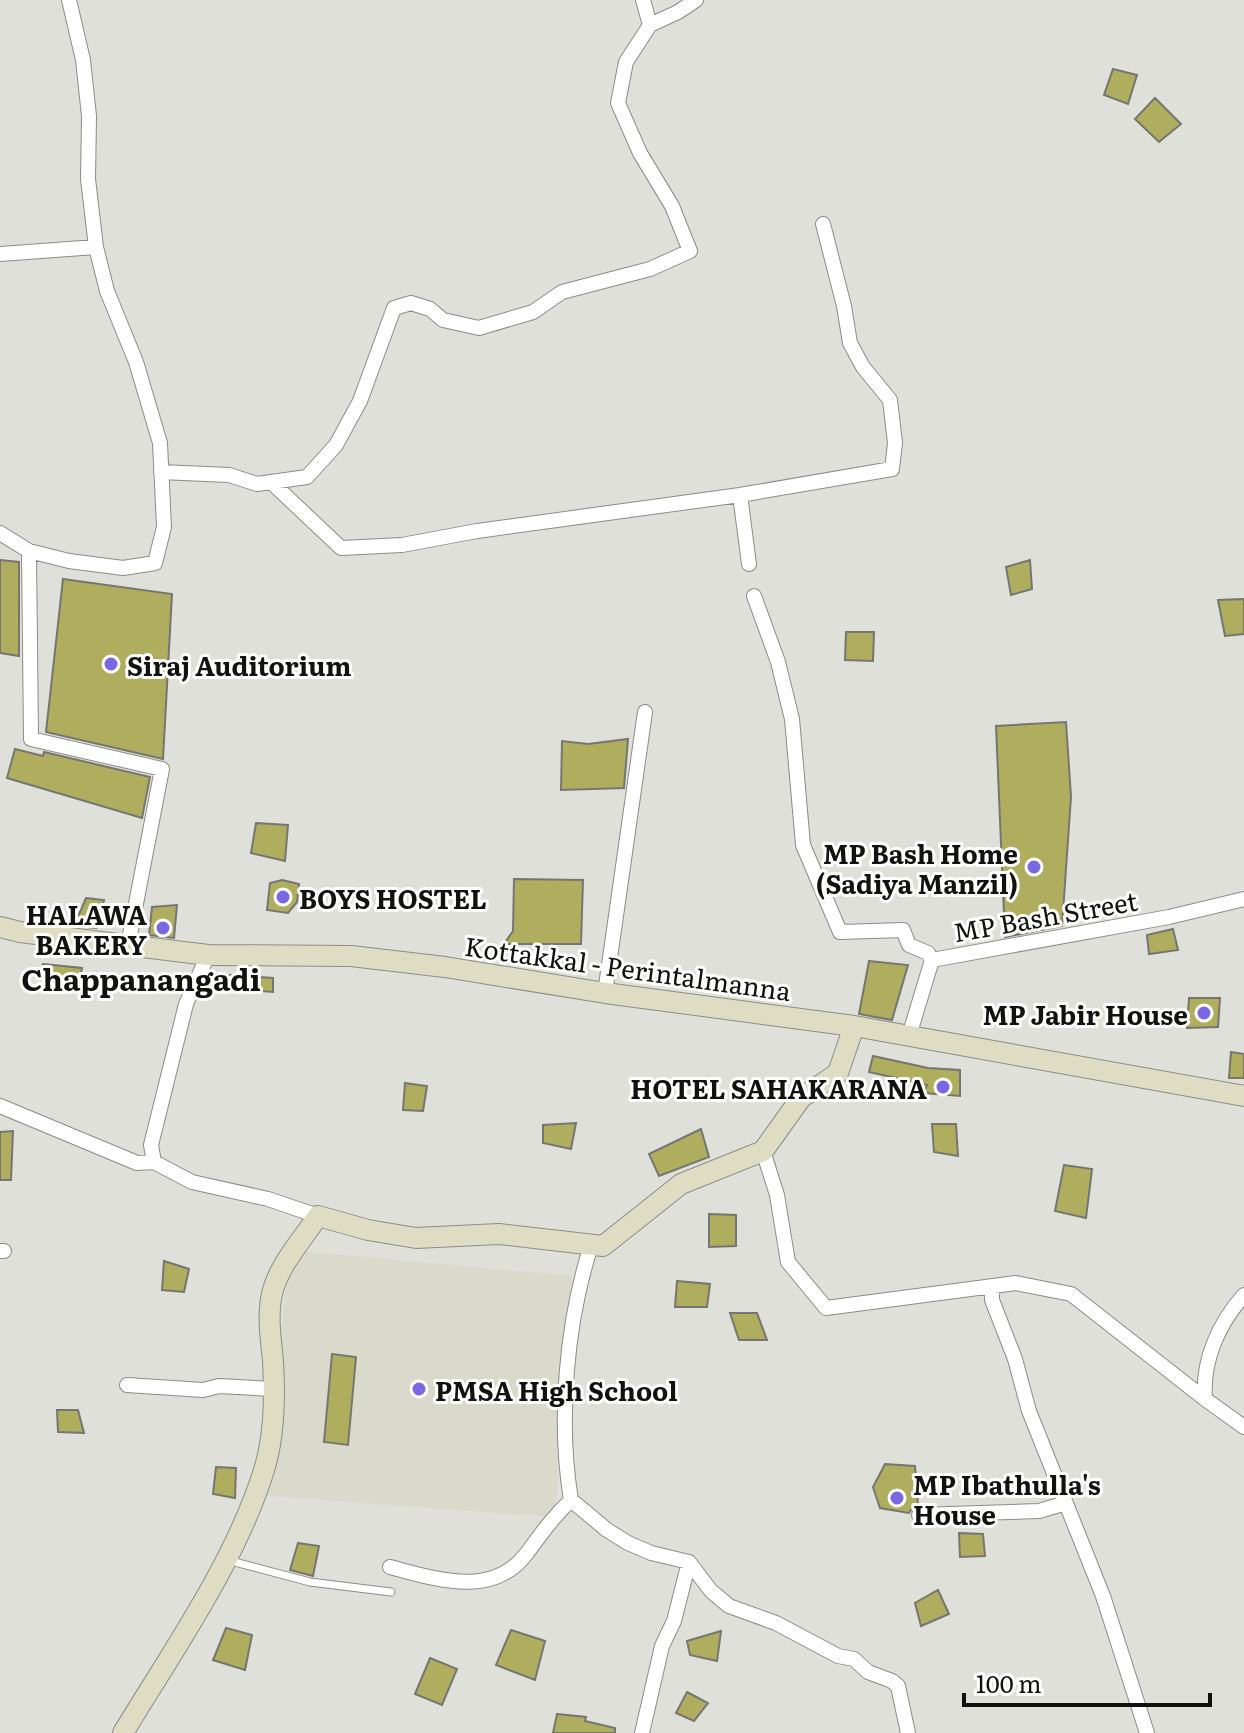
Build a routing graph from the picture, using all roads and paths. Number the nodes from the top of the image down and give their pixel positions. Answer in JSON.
{"nodes":[{"id":1,"x":69,"y":0,"type":"edge"},
{"id":2,"x":643,"y":0,"type":"edge"},
{"id":3,"x":696,"y":0,"type":"edge"},
{"id":4,"x":650,"y":25,"type":"junction"},
{"id":5,"x":823,"y":224,"type":"dead end"},
{"id":6,"x":96,"y":247,"type":"junction"},
{"id":7,"x":0,"y":254,"type":"edge"},
{"id":8,"x":161,"y":472,"type":"junction"},
{"id":9,"x":271,"y":482,"type":"junction"},
{"id":10,"x":740,"y":495,"type":"junction"},
{"id":11,"x":0,"y":533,"type":"edge"},
{"id":12,"x":29,"y":551,"type":"junction"},
{"id":13,"x":749,"y":564,"type":"dead end"},
{"id":14,"x":754,"y":596,"type":"dead end"},
{"id":15,"x":645,"y":712,"type":"dead end"},
{"id":16,"x":1244,"y":899,"type":"edge"},
{"id":17,"x":0,"y":927,"type":"edge"},
{"id":18,"x":128,"y":945,"type":"junction"},
{"id":19,"x":208,"y":955,"type":"junction"},
{"id":20,"x":932,"y":960,"type":"junction"},
{"id":21,"x":605,"y":993,"type":"junction"},
{"id":22,"x":854,"y":1026,"type":"junction"},
{"id":23,"x":909,"y":1036,"type":"junction"},
{"id":24,"x":1244,"y":1096,"type":"edge"},
{"id":25,"x":0,"y":1106,"type":"edge"},
{"id":26,"x":763,"y":1151,"type":"junction"},
{"id":27,"x":154,"y":1162,"type":"junction"},
{"id":28,"x":318,"y":1216,"type":"junction"},
{"id":29,"x":591,"y":1246,"type":"junction"},
{"id":30,"x":992,"y":1286,"type":"junction"},
{"id":31,"x":1244,"y":1295,"type":"edge"},
{"id":32,"x":127,"y":1385,"type":"dead end"},
{"id":33,"x":272,"y":1389,"type":"junction"},
{"id":34,"x":1205,"y":1399,"type":"junction"},
{"id":35,"x":1244,"y":1427,"type":"edge"},
{"id":36,"x":571,"y":1500,"type":"junction"},
{"id":37,"x":1066,"y":1503,"type":"junction"},
{"id":38,"x":919,"y":1515,"type":"dead end"},
{"id":39,"x":225,"y":1559,"type":"junction"},
{"id":40,"x":689,"y":1562,"type":"junction"},
{"id":41,"x":390,"y":1567,"type":"dead end"},
{"id":42,"x":391,"y":1592,"type":"dead end"},
{"id":43,"x":123,"y":1733,"type":"edge"},
{"id":44,"x":642,"y":1733,"type":"edge"},
{"id":45,"x":908,"y":1733,"type":"edge"},
{"id":46,"x":1147,"y":1733,"type":"edge"}],
"edges":[{"from":1,"to":6,"type":"street"},
{"from":2,"to":4,"type":"street"},
{"from":3,"to":4,"type":"street"},
{"from":4,"to":9,"type":"street"},
{"from":5,"to":10,"type":"street"},
{"from":6,"to":7,"type":"street"},
{"from":6,"to":8,"type":"street"},
{"from":8,"to":9,"type":"street"},
{"from":8,"to":12,"type":"street"},
{"from":9,"to":10,"type":"street"},
{"from":10,"to":13,"type":"street"},
{"from":11,"to":12,"type":"street"},
{"from":12,"to":18,"type":"street"},
{"from":14,"to":20,"type":"street"},
{"from":15,"to":21,"type":"street"},
{"from":16,"to":20,"type":"street","name":"MP Bash Street"},
{"from":17,"to":18,"type":"main road","name":"Kottakkal - Perintalmanna"},
{"from":18,"to":19,"type":"main road","name":"Kottakkal - Perintalmanna"},
{"from":19,"to":21,"type":"main road","name":"Kottakkal - Perintalmanna"},
{"from":19,"to":27,"type":"street"},
{"from":20,"to":23,"type":"street","name":"MP Bash Street"},
{"from":21,"to":22,"type":"main road","name":"Kottakkal - Perintalmanna"},
{"from":22,"to":23,"type":"main road","name":"Kottakkal - Perintalmanna"},
{"from":22,"to":26,"type":"main road"},
{"from":23,"to":24,"type":"main road","name":"Kottakkal - Perintalmanna"},
{"from":25,"to":27,"type":"street"},
{"from":26,"to":29,"type":"main road"},
{"from":26,"to":30,"type":"street"},
{"from":27,"to":28,"type":"street"},
{"from":28,"to":29,"type":"main road"},
{"from":28,"to":33,"type":"main road"},
{"from":29,"to":36,"type":"street"},
{"from":30,"to":34,"type":"street"},
{"from":30,"to":37,"type":"street"},
{"from":31,"to":34,"type":"street"},
{"from":32,"to":33,"type":"street"},
{"from":33,"to":39,"type":"main road"},
{"from":34,"to":35,"type":"street"},
{"from":36,"to":40,"type":"street"},
{"from":36,"to":41,"type":"street"},
{"from":37,"to":38,"type":"street"},
{"from":37,"to":46,"type":"street"},
{"from":39,"to":42,"type":"lane"},
{"from":39,"to":43,"type":"main road"},
{"from":40,"to":44,"type":"street"},
{"from":40,"to":45,"type":"street"}]}
